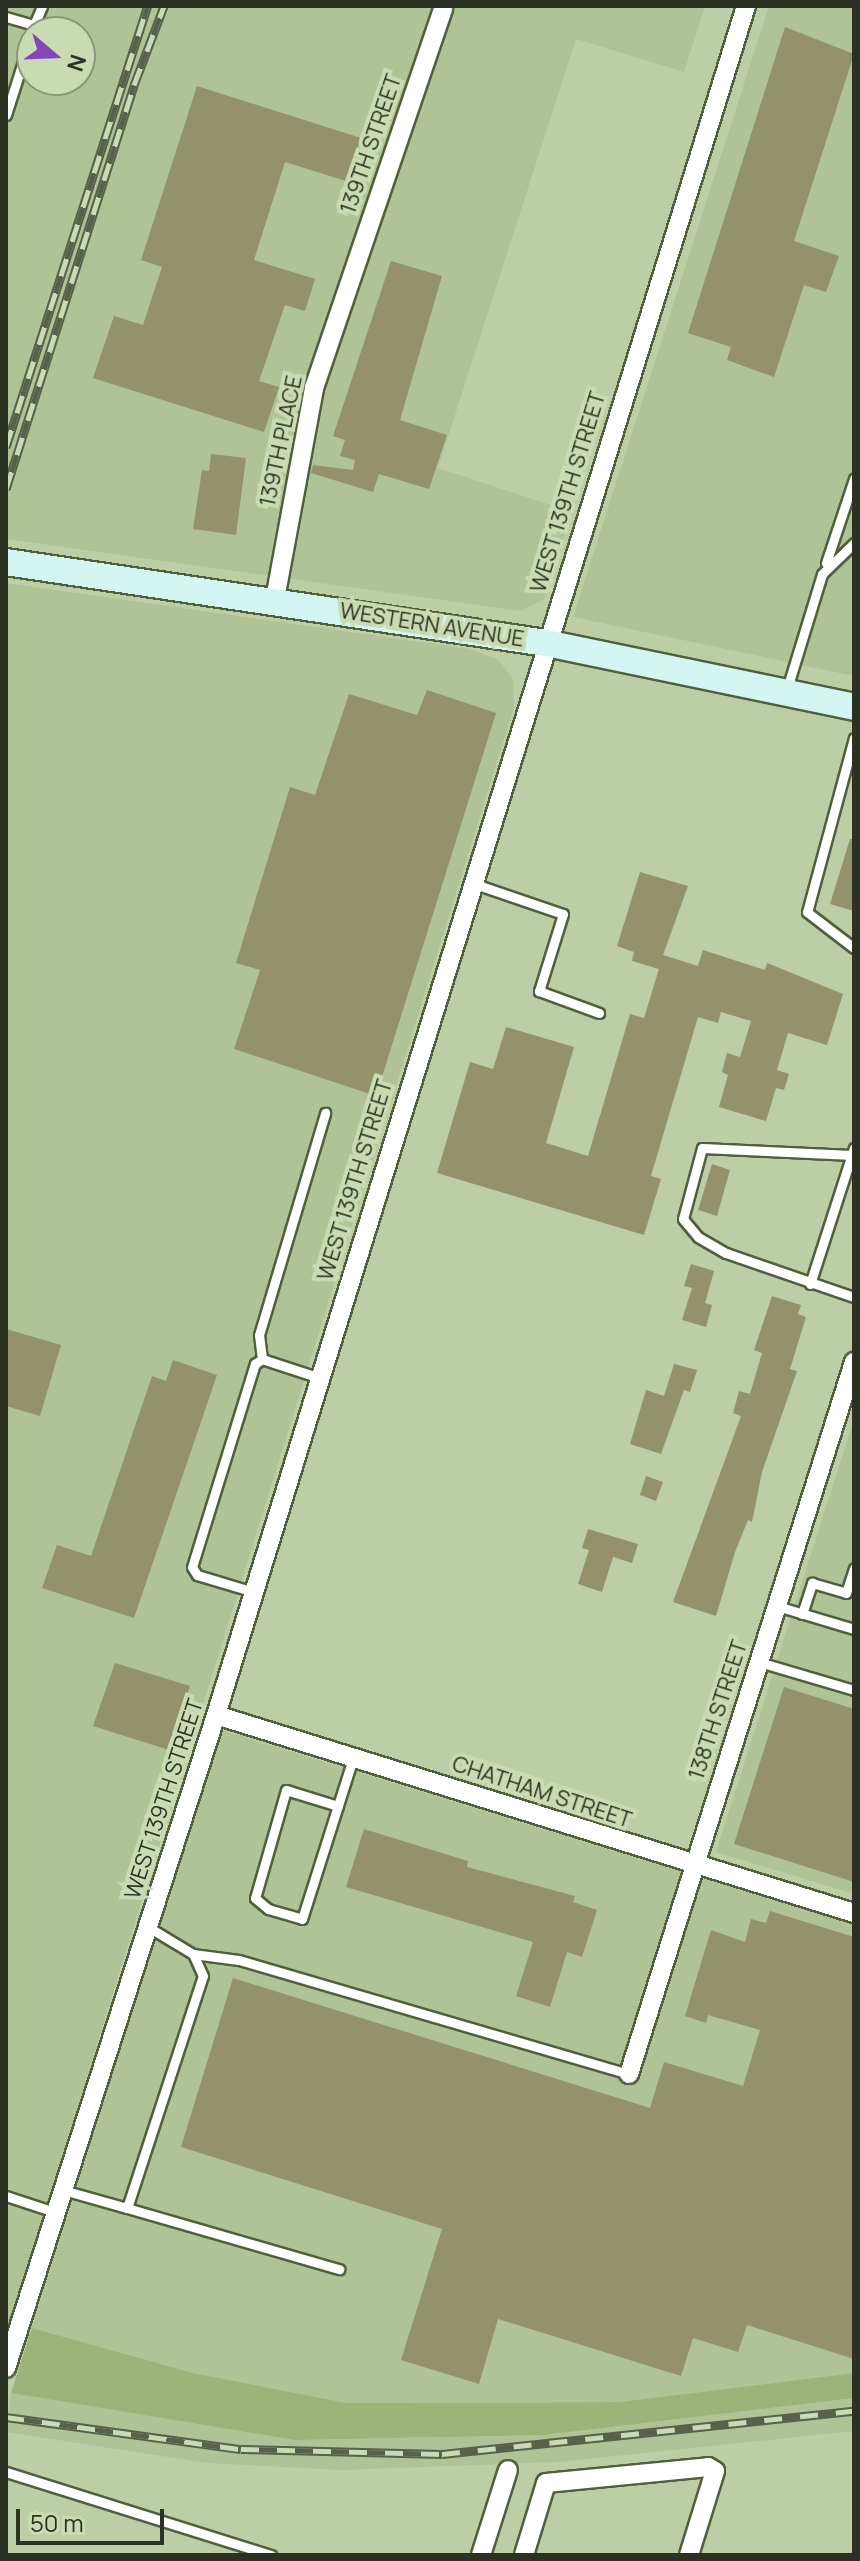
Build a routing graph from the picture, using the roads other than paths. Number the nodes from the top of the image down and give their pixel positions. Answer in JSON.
{"nodes":[{"id":1,"x":746,"y":6,"type":"edge"},
{"id":2,"x":449,"y":7,"type":"edge"},
{"id":3,"x":16,"y":84,"type":"edge"},
{"id":4,"x":6,"y":115,"type":"edge"},
{"id":5,"x":344,"y":295,"type":"joint"},
{"id":6,"x":854,"y":479,"type":"edge"},
{"id":7,"x":854,"y":543,"type":"edge"},
{"id":8,"x":6,"y":562,"type":"edge"},
{"id":9,"x":822,"y":574,"type":"junction"},
{"id":10,"x":275,"y":599,"type":"junction"},
{"id":11,"x":546,"y":643,"type":"junction"},
{"id":12,"x":785,"y":693,"type":"junction"},
{"id":13,"x":854,"y":707,"type":"edge"},
{"id":14,"x":854,"y":738,"type":"edge"},
{"id":15,"x":472,"y":883,"type":"junction"},
{"id":16,"x":854,"y":948,"type":"edge"},
{"id":17,"x":599,"y":1013,"type":"dead end"},
{"id":18,"x":325,"y":1113,"type":"dead end"},
{"id":19,"x":853,"y":1151,"type":"edge"},
{"id":20,"x":810,"y":1284,"type":"junction"},
{"id":21,"x":854,"y":1297,"type":"edge"},
{"id":22,"x":262,"y":1359,"type":"junction"},
{"id":23,"x":854,"y":1362,"type":"edge"},
{"id":24,"x":320,"y":1378,"type":"junction"},
{"id":25,"x":854,"y":1568,"type":"edge"},
{"id":26,"x":254,"y":1592,"type":"junction"},
{"id":27,"x":777,"y":1606,"type":"junction"},
{"id":28,"x":802,"y":1614,"type":"junction"},
{"id":29,"x":854,"y":1629,"type":"edge"},
{"id":30,"x":759,"y":1662,"type":"junction"},
{"id":31,"x":854,"y":1690,"type":"edge"},
{"id":32,"x":216,"y":1715,"type":"junction"},
{"id":33,"x":353,"y":1758,"type":"junction"},
{"id":34,"x":338,"y":1806,"type":"junction"},
{"id":35,"x":694,"y":1866,"type":"junction"},
{"id":36,"x":854,"y":1913,"type":"edge"},
{"id":37,"x":148,"y":1927,"type":"junction"},
{"id":38,"x":193,"y":1954,"type":"junction"},
{"id":39,"x":629,"y":2074,"type":"joint"},
{"id":40,"x":63,"y":2190,"type":"junction"},
{"id":41,"x":6,"y":2196,"type":"edge"},
{"id":42,"x":127,"y":2208,"type":"junction"},
{"id":43,"x":55,"y":2212,"type":"junction"},
{"id":44,"x":339,"y":2269,"type":"dead end"},
{"id":45,"x":12,"y":2332,"type":"edge"},
{"id":46,"x":6,"y":2368,"type":"edge"},
{"id":47,"x":508,"y":2470,"type":"dead end"},
{"id":48,"x":6,"y":2472,"type":"edge"},
{"id":49,"x":271,"y":2555,"type":"edge"},
{"id":50,"x":481,"y":2555,"type":"edge"},
{"id":51,"x":524,"y":2555,"type":"edge"},
{"id":52,"x":689,"y":2555,"type":"edge"}],
"edges":[{"from":1,"to":11,"type":"street","name":"WEST 139TH STREET"},
{"from":2,"to":5,"type":"street","name":"139TH STREET"},
{"from":3,"to":4,"type":"lane"},
{"from":5,"to":10,"type":"street","name":"139TH PLACE"},
{"from":6,"to":9,"type":"lane"},
{"from":7,"to":9,"type":"lane"},
{"from":8,"to":10,"type":"main road","name":"WESTERN AVENUE"},
{"from":9,"to":12,"type":"lane"},
{"from":10,"to":11,"type":"main road","name":"WESTERN AVENUE"},
{"from":11,"to":12,"type":"main road","name":"WESTERN AVENUE"},
{"from":11,"to":15,"type":"street","name":"WEST 139TH STREET"},
{"from":12,"to":13,"type":"main road","name":"WESTERN AVENUE"},
{"from":14,"to":16,"type":"lane"},
{"from":15,"to":17,"type":"lane"},
{"from":15,"to":24,"type":"street","name":"WEST 139TH STREET"},
{"from":18,"to":22,"type":"lane"},
{"from":19,"to":20,"type":"lane"},
{"from":19,"to":20,"type":"lane"},
{"from":20,"to":21,"type":"lane"},
{"from":22,"to":24,"type":"lane"},
{"from":22,"to":26,"type":"lane"},
{"from":23,"to":27,"type":"street","name":"138TH STREET"},
{"from":24,"to":26,"type":"street","name":"WEST 139TH STREET"},
{"from":25,"to":28,"type":"lane"},
{"from":26,"to":32,"type":"street","name":"WEST 139TH STREET"},
{"from":27,"to":28,"type":"lane"},
{"from":27,"to":30,"type":"street","name":"138TH STREET"},
{"from":28,"to":29,"type":"lane"},
{"from":30,"to":31,"type":"lane"},
{"from":30,"to":35,"type":"street","name":"138TH STREET"},
{"from":32,"to":33,"type":"street","name":"CHATHAM STREET"},
{"from":32,"to":37,"type":"street","name":"WEST 139TH STREET"},
{"from":33,"to":34,"type":"lane"},
{"from":33,"to":35,"type":"street","name":"CHATHAM STREET"},
{"from":34,"to":34,"type":"lane"},
{"from":35,"to":36,"type":"street","name":"CHATHAM STREET"},
{"from":35,"to":39,"type":"street","name":"138TH STREET"},
{"from":37,"to":38,"type":"lane"},
{"from":37,"to":40,"type":"street","name":"WEST 139TH STREET"},
{"from":38,"to":39,"type":"lane"},
{"from":38,"to":42,"type":"lane"},
{"from":40,"to":42,"type":"lane"},
{"from":40,"to":43,"type":"street","name":"WEST 139TH STREET"},
{"from":41,"to":43,"type":"lane"},
{"from":42,"to":44,"type":"lane"},
{"from":43,"to":45,"type":"street","name":"WEST 139TH STREET"},
{"from":45,"to":46,"type":"street","name":"WEST 139TH STREET"},
{"from":47,"to":50,"type":"street"},
{"from":48,"to":49,"type":"lane"},
{"from":51,"to":52,"type":"street"}]}
